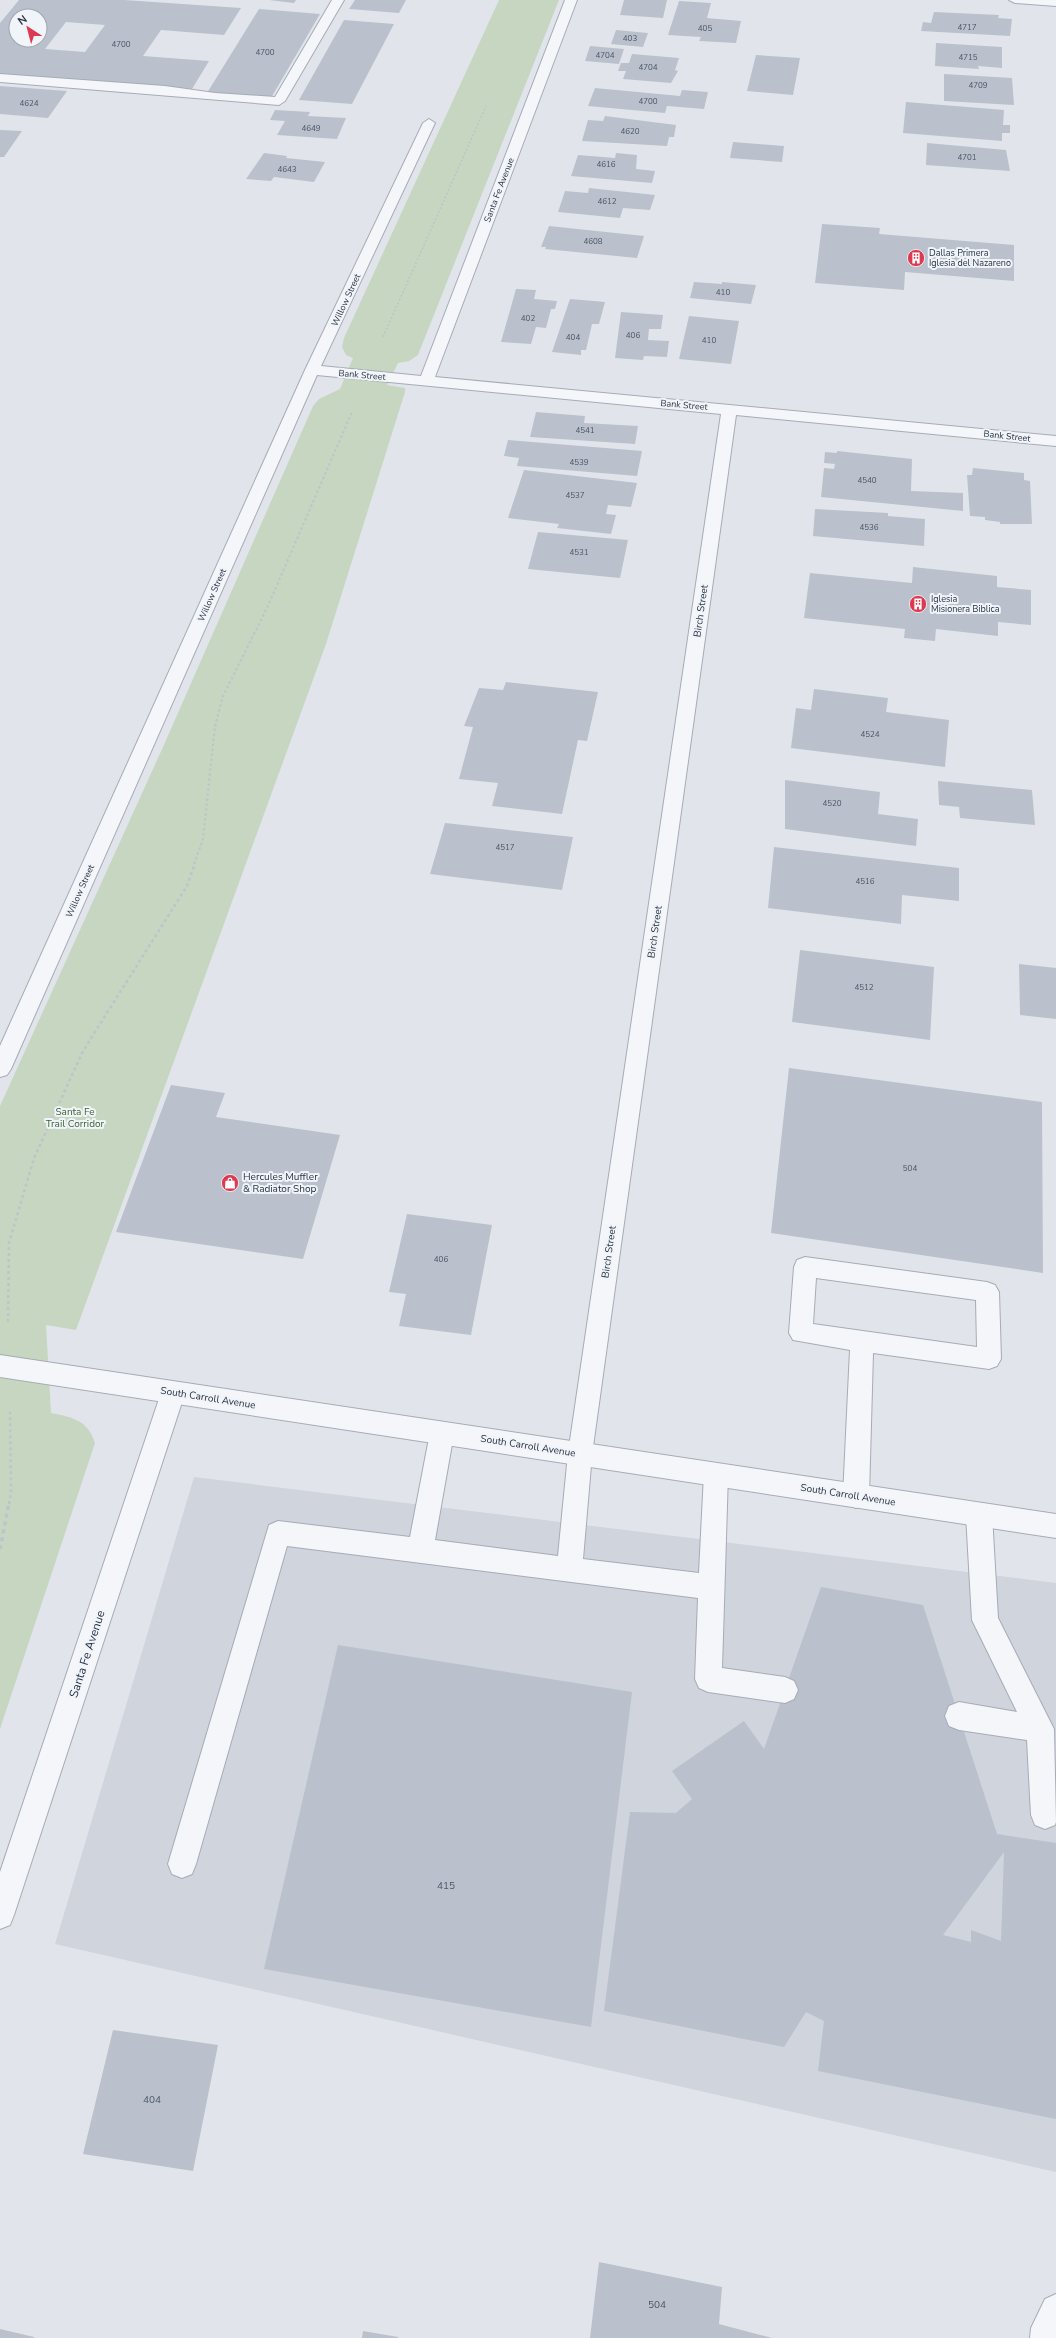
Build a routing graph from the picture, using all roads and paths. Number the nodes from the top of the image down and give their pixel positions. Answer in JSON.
{"nodes":[{"id":1,"x":338,"y":0,"type":"edge"},
{"id":2,"x":571,"y":0,"type":"edge"},
{"id":3,"x":1015,"y":0,"type":"edge"},
{"id":4,"x":1056,"y":3,"type":"edge"},
{"id":5,"x":0,"y":78,"type":"edge"},
{"id":6,"x":487,"y":102,"type":"dead end"},
{"id":7,"x":429,"y":122,"type":"dead end"},
{"id":8,"x":381,"y":341,"type":"dead end"},
{"id":9,"x":312,"y":370,"type":"junction"},
{"id":10,"x":427,"y":380,"type":"junction"},
{"id":11,"x":354,"y":407,"type":"dead end"},
{"id":12,"x":729,"y":409,"type":"junction"},
{"id":13,"x":1056,"y":441,"type":"edge"},
{"id":14,"x":0,"y":1069,"type":"edge"},
{"id":15,"x":8,"y":1321,"type":"dead end"},
{"id":16,"x":862,"y":1343,"type":"junction"},
{"id":17,"x":0,"y":1366,"type":"edge"},
{"id":18,"x":173,"y":1393,"type":"junction"},
{"id":19,"x":10,"y":1406,"type":"dead end"},
{"id":20,"x":442,"y":1433,"type":"junction"},
{"id":21,"x":580,"y":1454,"type":"junction"},
{"id":22,"x":716,"y":1474,"type":"junction"},
{"id":23,"x":856,"y":1496,"type":"junction"},
{"id":24,"x":979,"y":1515,"type":"junction"},
{"id":25,"x":1056,"y":1526,"type":"edge"},
{"id":26,"x":0,"y":1549,"type":"edge"},
{"id":27,"x":420,"y":1550,"type":"junction"},
{"id":28,"x":569,"y":1570,"type":"junction"},
{"id":29,"x":711,"y":1587,"type":"junction"},
{"id":30,"x":785,"y":1690,"type":"dead end"},
{"id":31,"x":959,"y":1716,"type":"dead end"},
{"id":32,"x":1040,"y":1729,"type":"junction"},
{"id":33,"x":1045,"y":1815,"type":"dead end"},
{"id":34,"x":182,"y":1864,"type":"dead end"},
{"id":35,"x":0,"y":1915,"type":"edge"},
{"id":36,"x":1056,"y":2310,"type":"edge"},
{"id":37,"x":1046,"y":2338,"type":"edge"}],
"edges":[{"from":1,"to":5,"type":"street"},
{"from":2,"to":10,"type":"street","name":"Santa Fe Avenue"},
{"from":3,"to":4,"type":"street"},
{"from":6,"to":8,"type":"path"},
{"from":7,"to":9,"type":"street","name":"Willow Street"},
{"from":9,"to":10,"type":"street","name":"Bank Street"},
{"from":9,"to":14,"type":"street","name":"Willow Street"},
{"from":10,"to":12,"type":"street","name":"Bank Street"},
{"from":11,"to":15,"type":"path"},
{"from":12,"to":13,"type":"street","name":"Bank Street"},
{"from":12,"to":21,"type":"street","name":"Birch Street"},
{"from":16,"to":16,"type":"street"},
{"from":16,"to":23,"type":"street"},
{"from":17,"to":18,"type":"street","name":"South Carroll Avenue"},
{"from":18,"to":20,"type":"street","name":"South Carroll Avenue"},
{"from":18,"to":35,"type":"street","name":"Santa Fe Avenue"},
{"from":19,"to":26,"type":"path"},
{"from":20,"to":21,"type":"street","name":"South Carroll Avenue"},
{"from":20,"to":27,"type":"street"},
{"from":21,"to":22,"type":"street","name":"South Carroll Avenue"},
{"from":21,"to":28,"type":"street","name":"Birch Street"},
{"from":22,"to":23,"type":"street","name":"South Carroll Avenue"},
{"from":22,"to":29,"type":"street"},
{"from":23,"to":24,"type":"street","name":"South Carroll Avenue"},
{"from":24,"to":25,"type":"street","name":"South Carroll Avenue"},
{"from":24,"to":32,"type":"street"},
{"from":27,"to":28,"type":"street"},
{"from":27,"to":34,"type":"street"},
{"from":28,"to":29,"type":"street"},
{"from":29,"to":30,"type":"street"},
{"from":31,"to":32,"type":"street"},
{"from":32,"to":33,"type":"street"},
{"from":36,"to":37,"type":"street"}]}
